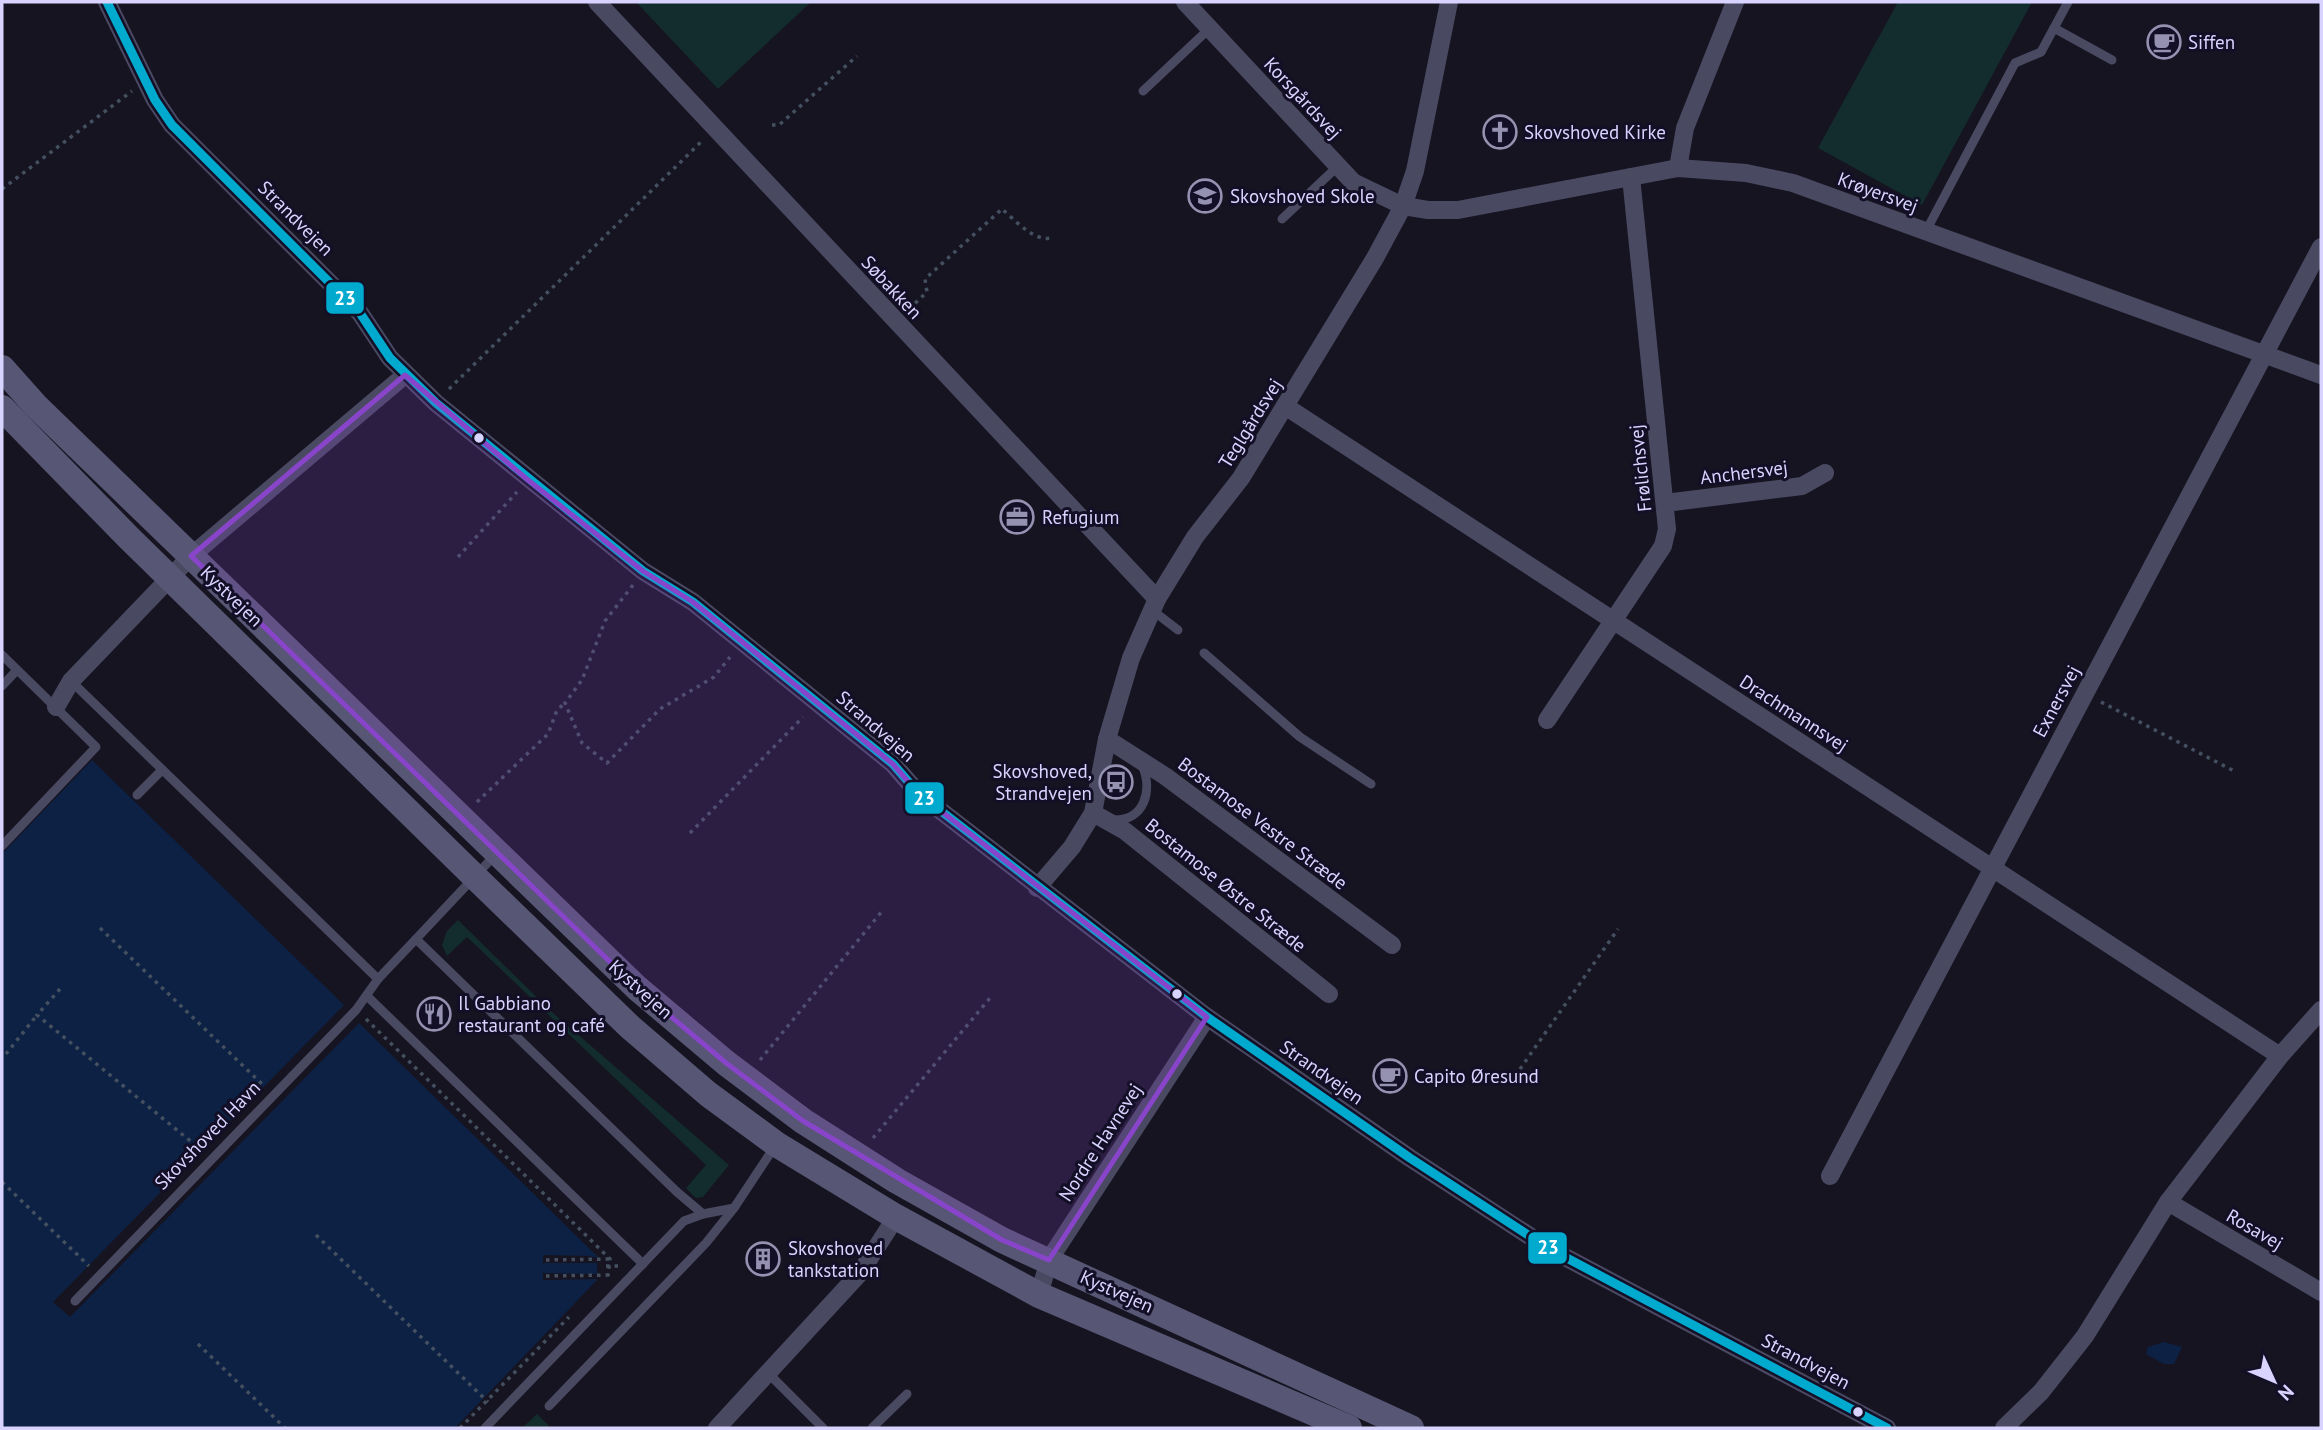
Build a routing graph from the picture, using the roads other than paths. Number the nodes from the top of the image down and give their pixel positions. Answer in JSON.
{"nodes":[{"id":1,"x":107,"y":2,"type":"edge"},
{"id":2,"x":597,"y":2,"type":"edge"},
{"id":3,"x":1185,"y":2,"type":"edge"},
{"id":4,"x":1449,"y":2,"type":"edge"},
{"id":5,"x":1735,"y":2,"type":"edge"},
{"id":6,"x":2068,"y":2,"type":"edge"},
{"id":7,"x":1210,"y":28,"type":"junction"},
{"id":8,"x":2054,"y":29,"type":"junction"},
{"id":9,"x":2112,"y":60,"type":"dead end"},
{"id":10,"x":1143,"y":91,"type":"dead end"},
{"id":11,"x":1338,"y":166,"type":"junction"},
{"id":12,"x":1678,"y":168,"type":"junction"},
{"id":13,"x":1631,"y":177,"type":"junction"},
{"id":14,"x":1403,"y":206,"type":"junction"},
{"id":15,"x":1282,"y":219,"type":"dead end"},
{"id":16,"x":1926,"y":231,"type":"junction"},
{"id":17,"x":2321,"y":247,"type":"edge"},
{"id":18,"x":2264,"y":354,"type":"junction"},
{"id":19,"x":2,"y":368,"type":"edge"},
{"id":20,"x":405,"y":374,"type":"junction"},
{"id":21,"x":2321,"y":374,"type":"edge"},
{"id":22,"x":1285,"y":405,"type":"junction"},
{"id":23,"x":2,"y":408,"type":"edge"},
{"id":24,"x":1825,"y":473,"type":"dead end"},
{"id":25,"x":1665,"y":503,"type":"junction"},
{"id":26,"x":191,"y":556,"type":"junction"},
{"id":27,"x":169,"y":578,"type":"junction"},
{"id":28,"x":1154,"y":605,"type":"junction"},
{"id":29,"x":1614,"y":620,"type":"junction"},
{"id":30,"x":1178,"y":630,"type":"dead end"},
{"id":31,"x":1204,"y":653,"type":"dead end"},
{"id":32,"x":2,"y":655,"type":"edge"},
{"id":33,"x":17,"y":670,"type":"junction"},
{"id":34,"x":71,"y":681,"type":"junction"},
{"id":35,"x":2,"y":686,"type":"edge"},
{"id":36,"x":56,"y":707,"type":"junction"},
{"id":37,"x":1547,"y":720,"type":"dead end"},
{"id":38,"x":1107,"y":739,"type":"junction"},
{"id":39,"x":1138,"y":758,"type":"junction"},
{"id":40,"x":162,"y":770,"type":"junction"},
{"id":41,"x":1371,"y":784,"type":"dead end"},
{"id":42,"x":137,"y":795,"type":"dead end"},
{"id":43,"x":1098,"y":816,"type":"junction"},
{"id":44,"x":2,"y":846,"type":"edge"},
{"id":45,"x":498,"y":853,"type":"junction"},
{"id":46,"x":1992,"y":867,"type":"junction"},
{"id":47,"x":475,"y":877,"type":"junction"},
{"id":48,"x":1037,"y":888,"type":"junction"},
{"id":49,"x":416,"y":939,"type":"junction"},
{"id":50,"x":1392,"y":945,"type":"dead end"},
{"id":51,"x":378,"y":979,"type":"junction"},
{"id":52,"x":1329,"y":994,"type":"dead end"},
{"id":53,"x":367,"y":996,"type":"junction"},
{"id":54,"x":2321,"y":1010,"type":"edge"},
{"id":55,"x":1207,"y":1017,"type":"junction"},
{"id":56,"x":2280,"y":1056,"type":"junction"},
{"id":57,"x":776,"y":1144,"type":"junction"},
{"id":58,"x":1829,"y":1175,"type":"dead end"},
{"id":59,"x":2168,"y":1202,"type":"junction"},
{"id":60,"x":734,"y":1208,"type":"junction"},
{"id":61,"x":703,"y":1214,"type":"junction"},
{"id":62,"x":896,"y":1217,"type":"junction"},
{"id":63,"x":1049,"y":1260,"type":"junction"},
{"id":64,"x":643,"y":1264,"type":"junction"},
{"id":65,"x":2321,"y":1292,"type":"edge"},
{"id":66,"x":1039,"y":1295,"type":"junction"},
{"id":67,"x":75,"y":1301,"type":"dead end"},
{"id":68,"x":769,"y":1374,"type":"junction"},
{"id":69,"x":907,"y":1394,"type":"dead end"},
{"id":70,"x":549,"y":1406,"type":"dead end"},
{"id":71,"x":485,"y":1428,"type":"edge"},
{"id":72,"x":716,"y":1428,"type":"edge"},
{"id":73,"x":823,"y":1428,"type":"edge"},
{"id":74,"x":872,"y":1428,"type":"edge"},
{"id":75,"x":1349,"y":1428,"type":"edge"},
{"id":76,"x":1411,"y":1428,"type":"edge"},
{"id":77,"x":1887,"y":1428,"type":"edge"},
{"id":78,"x":2004,"y":1428,"type":"edge"}],
"edges":[{"from":1,"to":20,"type":"street","name":"Strandvejen"},
{"from":2,"to":28,"type":"street","name":"Søbakken"},
{"from":3,"to":7,"type":"street","name":"Korsgårdsvej"},
{"from":4,"to":14,"type":"street","name":"Teglgårdsvej"},
{"from":5,"to":12,"type":"street"},
{"from":6,"to":8,"type":"lane"},
{"from":7,"to":10,"type":"lane"},
{"from":7,"to":11,"type":"street","name":"Korsgårdsvej"},
{"from":8,"to":9,"type":"lane"},
{"from":8,"to":16,"type":"lane"},
{"from":11,"to":14,"type":"street","name":"Korsgårdsvej"},
{"from":11,"to":15,"type":"lane"},
{"from":12,"to":13,"type":"street","name":"Krøyersvej"},
{"from":12,"to":16,"type":"street","name":"Krøyersvej"},
{"from":13,"to":14,"type":"street","name":"Krøyersvej"},
{"from":13,"to":25,"type":"street","name":"Frølichsvej"},
{"from":14,"to":22,"type":"street","name":"Teglgårdsvej"},
{"from":16,"to":18,"type":"street","name":"Krøyersvej"},
{"from":17,"to":18,"type":"street","name":"Exnersvej"},
{"from":18,"to":21,"type":"street","name":"Krøyersvej"},
{"from":18,"to":46,"type":"street","name":"Exnersvej"},
{"from":19,"to":26,"type":"main road","name":"Kystvejen"},
{"from":20,"to":26,"type":"street"},
{"from":20,"to":48,"type":"street","name":"Strandvejen"},
{"from":22,"to":28,"type":"street","name":"Teglgårdsvej"},
{"from":22,"to":29,"type":"street","name":"Drachmannsvej"},
{"from":23,"to":27,"type":"main road","name":"Kystvejen"},
{"from":24,"to":25,"type":"street","name":"Anchersvej"},
{"from":25,"to":29,"type":"street","name":"Frølichsvej"},
{"from":26,"to":27,"type":"street"},
{"from":26,"to":45,"type":"main road","name":"Kystvejen"},
{"from":27,"to":34,"type":"street"},
{"from":27,"to":47,"type":"main road","name":"Kystvejen"},
{"from":28,"to":30,"type":"lane"},
{"from":28,"to":38,"type":"street","name":"Teglgårdsvej"},
{"from":29,"to":37,"type":"street","name":"Frølichsvej"},
{"from":29,"to":46,"type":"street","name":"Drachmannsvej"},
{"from":31,"to":41,"type":"lane"},
{"from":32,"to":33,"type":"lane"},
{"from":33,"to":35,"type":"lane"},
{"from":33,"to":36,"type":"lane"},
{"from":34,"to":36,"type":"street"},
{"from":34,"to":40,"type":"lane"},
{"from":36,"to":44,"type":"lane"},
{"from":38,"to":39,"type":"street","name":"Bostamose Vestre Stræde"},
{"from":38,"to":43,"type":"street","name":"Teglgårdsvej"},
{"from":39,"to":43,"type":"lane"},
{"from":39,"to":50,"type":"street","name":"Bostamose Vestre Stræde"},
{"from":40,"to":42,"type":"lane"},
{"from":40,"to":51,"type":"lane"},
{"from":43,"to":48,"type":"street","name":"Teglgårdsvej"},
{"from":43,"to":52,"type":"street","name":"Bostamose Østre Stræde"},
{"from":45,"to":47,"type":"lane","name":"Skovshoved Havn"},
{"from":45,"to":63,"type":"main road","name":"Kystvejen"},
{"from":46,"to":56,"type":"street","name":"Drachmannsvej"},
{"from":46,"to":58,"type":"street","name":"Exnersvej"},
{"from":47,"to":49,"type":"lane","name":"Skovshoved Havn"},
{"from":47,"to":57,"type":"main road","name":"Kystvejen"},
{"from":48,"to":55,"type":"street","name":"Strandvejen"},
{"from":49,"to":51,"type":"lane","name":"Skovshoved Havn"},
{"from":49,"to":61,"type":"lane"},
{"from":51,"to":53,"type":"lane","name":"Skovshoved Havn"},
{"from":53,"to":64,"type":"lane"},
{"from":53,"to":67,"type":"lane","name":"Skovshoved Havn"},
{"from":54,"to":56,"type":"street"},
{"from":55,"to":63,"type":"street","name":"Nordre Havnevej"},
{"from":55,"to":77,"type":"street","name":"Strandvejen"},
{"from":56,"to":59,"type":"street"},
{"from":57,"to":60,"type":"lane"},
{"from":57,"to":62,"type":"main road","name":"Kystvejen"},
{"from":59,"to":65,"type":"street","name":"Rosavej"},
{"from":59,"to":78,"type":"street"},
{"from":60,"to":61,"type":"lane"},
{"from":60,"to":70,"type":"lane"},
{"from":61,"to":64,"type":"lane"},
{"from":62,"to":66,"type":"main road","name":"Kystvejen"},
{"from":62,"to":68,"type":"street"},
{"from":63,"to":66,"type":"street","name":"Nordre Havnevej"},
{"from":63,"to":76,"type":"main road","name":"Kystvejen"},
{"from":64,"to":71,"type":"lane"},
{"from":66,"to":75,"type":"main road","name":"Kystvejen"},
{"from":68,"to":72,"type":"street"},
{"from":68,"to":73,"type":"lane"},
{"from":69,"to":74,"type":"lane"}]}
